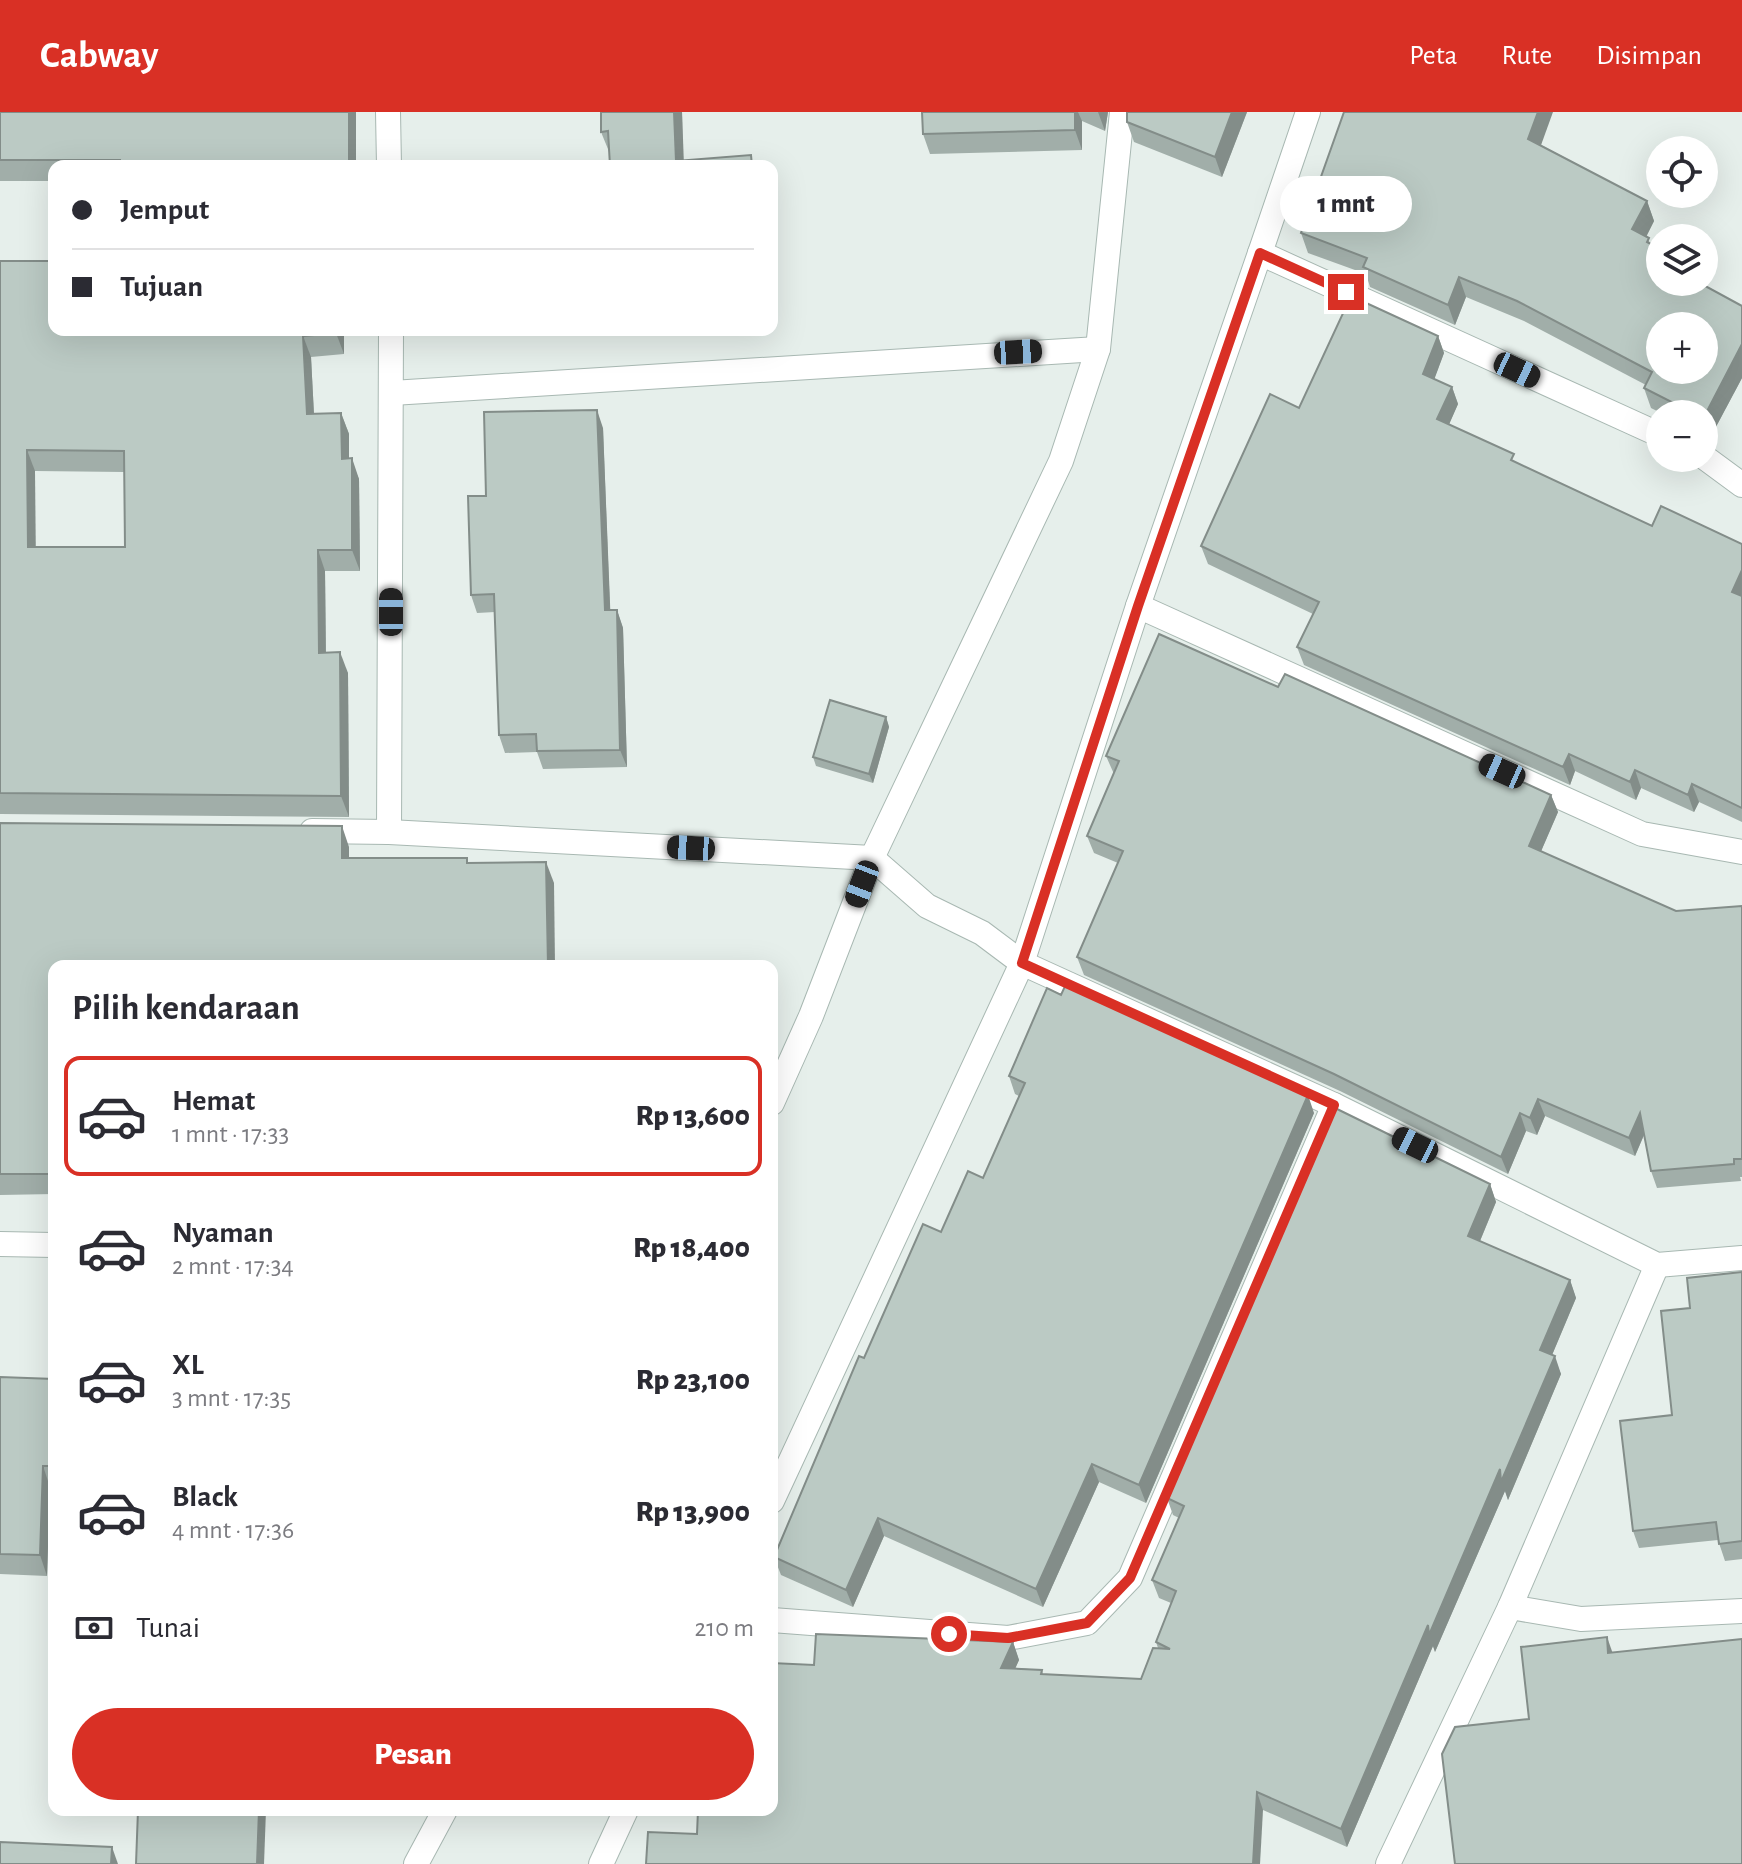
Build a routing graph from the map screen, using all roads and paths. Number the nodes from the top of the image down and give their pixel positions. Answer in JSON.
{"nodes":[{"id":1,"x":388,"y":112,"type":"edge"},
{"id":2,"x":1122,"y":112,"type":"edge"},
{"id":3,"x":1308,"y":112,"type":"edge"},
{"id":4,"x":389,"y":160,"type":"edge"},
{"id":5,"x":1260,"y":253,"type":"junction"},
{"id":6,"x":391,"y":336,"type":"edge"},
{"id":7,"x":1098,"y":349,"type":"junction"},
{"id":8,"x":392,"y":393,"type":"junction"},
{"id":9,"x":1646,"y":429,"type":"edge"},
{"id":10,"x":1718,"y":467,"type":"edge"},
{"id":11,"x":1742,"y":485,"type":"edge"},
{"id":12,"x":1138,"y":606,"type":"junction"},
{"id":13,"x":280,"y":831,"type":"edge"},
{"id":14,"x":389,"y":832,"type":"junction"},
{"id":15,"x":1742,"y":852,"type":"edge"},
{"id":16,"x":872,"y":858,"type":"junction"},
{"id":17,"x":1022,"y":963,"type":"junction"},
{"id":18,"x":778,"y":1090,"type":"edge"},
{"id":19,"x":1334,"y":1105,"type":"junction"},
{"id":20,"x":0,"y":1244,"type":"edge"},
{"id":21,"x":48,"y":1245,"type":"edge"},
{"id":22,"x":1742,"y":1258,"type":"edge"},
{"id":23,"x":1657,"y":1265,"type":"junction"},
{"id":24,"x":778,"y":1488,"type":"edge"},
{"id":25,"x":1510,"y":1607,"type":"junction"},
{"id":26,"x":1742,"y":1611,"type":"edge"},
{"id":27,"x":778,"y":1620,"type":"edge"},
{"id":28,"x":442,"y":1816,"type":"edge"},
{"id":29,"x":623,"y":1816,"type":"edge"},
{"id":30,"x":416,"y":1864,"type":"edge"},
{"id":31,"x":601,"y":1864,"type":"edge"},
{"id":32,"x":1388,"y":1864,"type":"edge"}],
"edges":[{"from":1,"to":4,"type":"street"},
{"from":2,"to":7,"type":"street"},
{"from":3,"to":5,"type":"street"},
{"from":5,"to":9,"type":"street"},
{"from":5,"to":12,"type":"street"},
{"from":6,"to":8,"type":"street"},
{"from":7,"to":8,"type":"street"},
{"from":7,"to":16,"type":"street"},
{"from":8,"to":14,"type":"street"},
{"from":10,"to":11,"type":"street"},
{"from":12,"to":15,"type":"street"},
{"from":12,"to":17,"type":"street"},
{"from":13,"to":14,"type":"street"},
{"from":14,"to":16,"type":"street"},
{"from":16,"to":17,"type":"street"},
{"from":16,"to":18,"type":"street"},
{"from":17,"to":19,"type":"street"},
{"from":17,"to":24,"type":"street"},
{"from":19,"to":23,"type":"street"},
{"from":19,"to":27,"type":"street"},
{"from":20,"to":21,"type":"street"},
{"from":22,"to":23,"type":"street"},
{"from":23,"to":25,"type":"street"},
{"from":25,"to":26,"type":"street"},
{"from":25,"to":32,"type":"street"},
{"from":28,"to":30,"type":"street"},
{"from":29,"to":31,"type":"street"}]}
